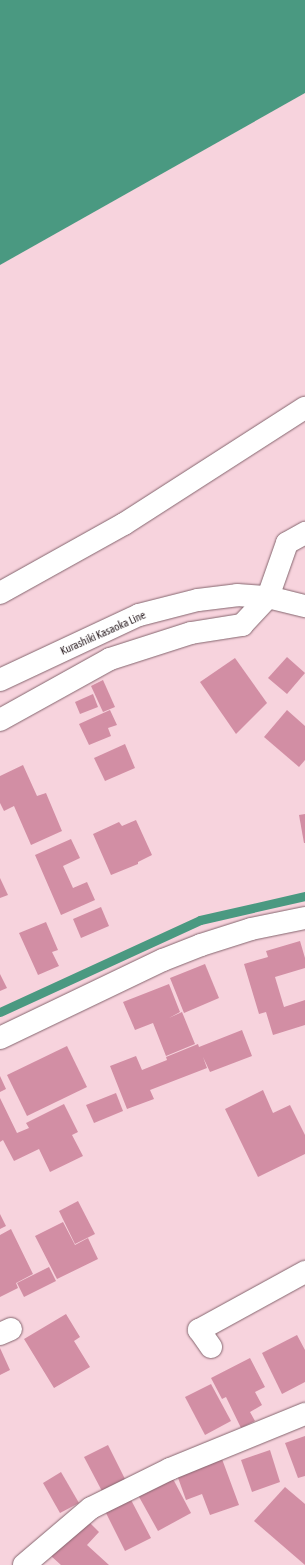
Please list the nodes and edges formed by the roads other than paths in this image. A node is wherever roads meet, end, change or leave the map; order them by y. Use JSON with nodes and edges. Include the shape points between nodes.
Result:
{"nodes":[{"id":1,"x":305,"y":408,"type":"edge"},
{"id":2,"x":305,"y":533,"type":"edge"},
{"id":3,"x":0,"y":593,"type":"edge"},
{"id":4,"x":268,"y":597,"type":"junction"},
{"id":5,"x":305,"y":606,"type":"edge"},
{"id":6,"x":0,"y":680,"type":"edge"},
{"id":7,"x":0,"y":720,"type":"edge"},
{"id":8,"x":305,"y":918,"type":"edge"},
{"id":9,"x":0,"y":1038,"type":"edge"},
{"id":10,"x":305,"y":1272,"type":"edge"},
{"id":11,"x":211,"y":1347,"type":"dead end"},
{"id":12,"x":305,"y":1414,"type":"edge"},
{"id":13,"x":24,"y":1565,"type":"edge"}],
"edges":[{"from":1,"to":3,"type":"street","via":[[124,524]]},
{"from":2,"to":4,"type":"street","via":[[286,543]]},
{"from":4,"to":5,"type":"street","name":"Kurashiki Kasaoka Line"},
{"from":4,"to":6,"type":"street","name":"Kurashiki Kasaoka Line","via":[[237,595],[198,600],[139,615]]},
{"from":4,"to":7,"type":"street","via":[[242,625],[191,633],[110,659]]},
{"from":8,"to":9,"type":"street","via":[[251,929],[201,945],[163,960]]},
{"from":10,"to":11,"type":"street","via":[[199,1330]]},
{"from":12,"to":13,"type":"street","via":[[170,1469],[91,1508]]}]}
